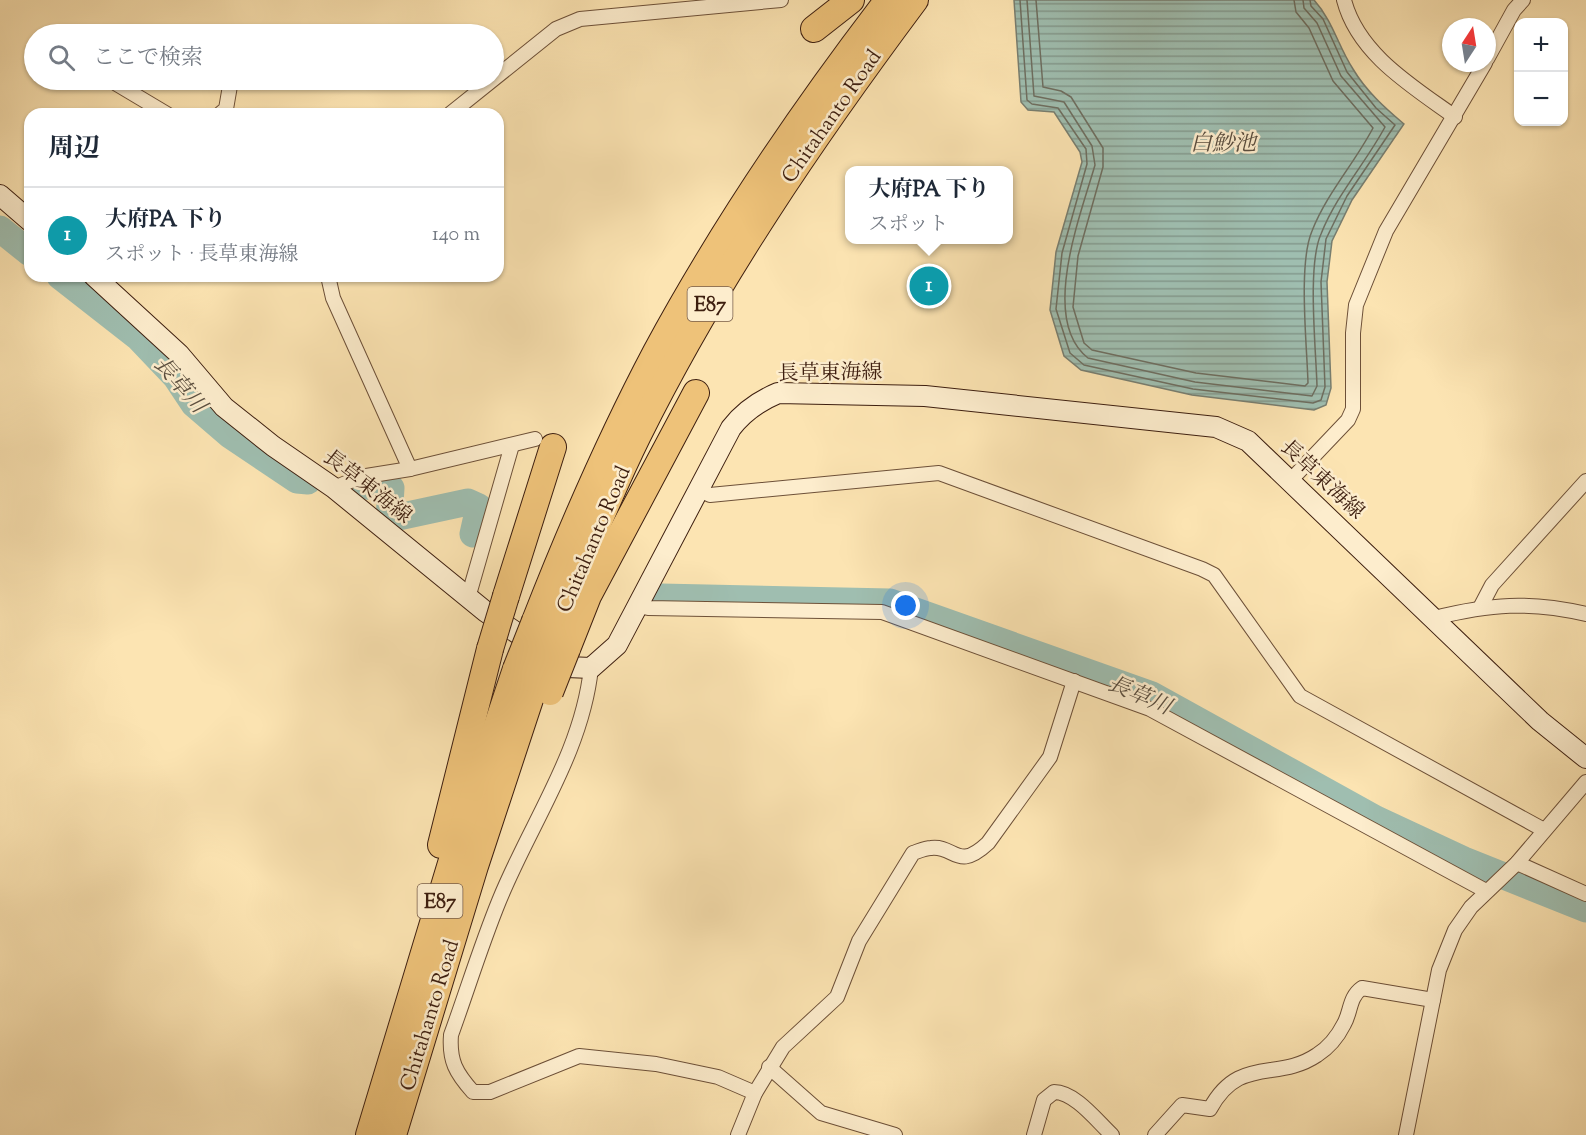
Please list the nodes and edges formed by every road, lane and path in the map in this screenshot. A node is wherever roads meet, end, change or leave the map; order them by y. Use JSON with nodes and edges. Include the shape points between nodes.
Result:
{"nodes":[{"id":1,"x":851,"y":0,"type":"edge"},
{"id":2,"x":888,"y":0,"type":"edge"},
{"id":3,"x":915,"y":0,"type":"edge"},
{"id":4,"x":1344,"y":0,"type":"edge"},
{"id":5,"x":1523,"y":0,"type":"edge"},
{"id":6,"x":776,"y":1,"type":"edge"},
{"id":7,"x":814,"y":29,"type":"dead end"},
{"id":8,"x":1496,"y":43,"type":"edge"},
{"id":9,"x":504,"y":71,"type":"edge"},
{"id":10,"x":1480,"y":72,"type":"edge"},
{"id":11,"x":127,"y":90,"type":"edge"},
{"id":12,"x":229,"y":90,"type":"edge"},
{"id":13,"x":480,"y":90,"type":"edge"},
{"id":14,"x":157,"y":108,"type":"edge"},
{"id":15,"x":226,"y":108,"type":"edge"},
{"id":16,"x":457,"y":108,"type":"edge"},
{"id":17,"x":1455,"y":117,"type":"junction"},
{"id":18,"x":0,"y":195,"type":"edge"},
{"id":19,"x":24,"y":216,"type":"edge"},
{"id":20,"x":101,"y":282,"type":"edge"},
{"id":21,"x":329,"y":282,"type":"edge"},
{"id":22,"x":696,"y":393,"type":"dead end"},
{"id":23,"x":544,"y":443,"type":"joint"},
{"id":24,"x":512,"y":445,"type":"junction"},
{"id":25,"x":410,"y":469,"type":"junction"},
{"id":26,"x":1586,"y":481,"type":"edge"},
{"id":27,"x":1289,"y":482,"type":"junction"},
{"id":28,"x":334,"y":488,"type":"junction"},
{"id":29,"x":699,"y":490,"type":"junction"},
{"id":30,"x":468,"y":598,"type":"junction"},
{"id":31,"x":638,"y":606,"type":"junction"},
{"id":32,"x":1481,"y":606,"type":"junction"},
{"id":33,"x":1586,"y":614,"type":"edge"},
{"id":34,"x":1434,"y":618,"type":"junction"},
{"id":35,"x":551,"y":635,"type":"junction"},
{"id":36,"x":591,"y":668,"type":"junction"},
{"id":37,"x":534,"y":681,"type":"junction"},
{"id":38,"x":1074,"y":681,"type":"junction"},
{"id":39,"x":1586,"y":758,"type":"edge"},
{"id":40,"x":1586,"y":782,"type":"edge"},
{"id":41,"x":1544,"y":830,"type":"junction"},
{"id":42,"x":1517,"y":863,"type":"junction"},
{"id":43,"x":1486,"y":891,"type":"junction"},
{"id":44,"x":1586,"y":894,"type":"edge"},
{"id":45,"x":416,"y":981,"type":"junction"},
{"id":46,"x":1433,"y":1000,"type":"junction"},
{"id":47,"x":769,"y":1067,"type":"junction"},
{"id":48,"x":755,"y":1093,"type":"junction"},
{"id":49,"x":369,"y":1135,"type":"edge"},
{"id":50,"x":393,"y":1135,"type":"edge"},
{"id":51,"x":738,"y":1135,"type":"edge"},
{"id":52,"x":895,"y":1135,"type":"edge"},
{"id":53,"x":1034,"y":1135,"type":"edge"},
{"id":54,"x":1112,"y":1135,"type":"edge"},
{"id":55,"x":1155,"y":1135,"type":"edge"},
{"id":56,"x":1406,"y":1135,"type":"edge"}],
"edges":[{"from":1,"to":7,"type":"highway"},
{"from":2,"to":35,"type":"highway","name":"Chitahanto Road","number":"E87","via":[[794,127],[696,281],[618,428]]},
{"from":3,"to":35,"type":"highway","name":"Chitahanto Road","number":"E87","via":[[813,139],[711,301],[638,435]]},
{"from":4,"to":17,"type":"street","via":[[1358,35],[1401,78]]},
{"from":5,"to":8,"type":"street"},
{"from":6,"to":9,"type":"street","via":[[580,19],[556,29]]},
{"from":10,"to":17,"type":"street"},
{"from":11,"to":14,"type":"street"},
{"from":12,"to":15,"type":"street"},
{"from":13,"to":16,"type":"street"},
{"from":17,"to":27,"type":"street","via":[[1386,231],[1356,305],[1353,409],[1345,426]]},
{"from":18,"to":19,"type":"main road"},
{"from":20,"to":28,"type":"main road","name":"長草東海線","via":[[179,354],[224,407]]},
{"from":21,"to":25,"type":"street"},
{"from":22,"to":35,"type":"highway","via":[[588,596]]},
{"from":23,"to":24,"type":"street"},
{"from":23,"to":45,"type":"highway","bridge":true,"via":[[424,913]]},
{"from":24,"to":25,"type":"street"},
{"from":24,"to":30,"type":"street"},
{"from":25,"to":28,"type":"street","via":[[360,477]]},
{"from":26,"to":32,"type":"street","via":[[1492,585]]},
{"from":27,"to":29,"type":"main road","name":"長草東海線","via":[[1248,441],[1216,427],[925,396],[778,393],[740,416]]},
{"from":27,"to":34,"type":"main road","name":"長草東海線"},
{"from":28,"to":30,"type":"main road","name":"長草東海線"},
{"from":29,"to":31,"type":"main road","name":"長草東海線"},
{"from":29,"to":41,"type":"street","via":[[710,495],[939,473],[1202,568],[1214,575],[1300,696]]},
{"from":30,"to":36,"type":"main road","name":"長草東海線","via":[[567,668]]},
{"from":31,"to":36,"type":"main road","name":"長草東海線","via":[[617,645]]},
{"from":31,"to":38,"type":"street","via":[[882,612]]},
{"from":32,"to":33,"type":"street","via":[[1521,604]]},
{"from":32,"to":34,"type":"street"},
{"from":34,"to":39,"type":"main road","name":"長草東海線","via":[[1540,721]]},
{"from":35,"to":37,"type":"highway","name":"Chitahanto Road","number":"E87","bridge":true},
{"from":35,"to":37,"type":"highway","bridge":true},
{"from":36,"to":48,"type":"street","via":[[588,698],[575,740],[499,901],[451,1035],[450,1055],[461,1079],[473,1092],[490,1092],[579,1056],[666,1066],[718,1077]]},
{"from":37,"to":45,"type":"highway","name":"Chitahanto Road","number":"E87","via":[[452,860]]},
{"from":37,"to":50,"type":"highway","name":"Chitahanto Road"},
{"from":38,"to":43,"type":"street","via":[[1150,710]]},
{"from":38,"to":47,"type":"street","via":[[1050,757],[988,843],[978,852],[960,857],[933,847],[913,853],[859,941],[837,997],[783,1047]]},
{"from":40,"to":41,"type":"street"},
{"from":41,"to":42,"type":"street"},
{"from":42,"to":43,"type":"street"},
{"from":42,"to":44,"type":"street"},
{"from":43,"to":46,"type":"street","via":[[1445,949]]},
{"from":45,"to":49,"type":"highway","name":"Chitahanto Road","number":"E87"},
{"from":46,"to":55,"type":"street","via":[[1362,988],[1356,992],[1345,1024],[1315,1057],[1296,1066],[1245,1074],[1210,1109],[1182,1105]]},
{"from":46,"to":56,"type":"street"},
{"from":47,"to":48,"type":"street"},
{"from":47,"to":52,"type":"street","via":[[821,1113]]},
{"from":48,"to":51,"type":"street"},
{"from":53,"to":54,"type":"street","via":[[1044,1100],[1054,1092],[1062,1092],[1080,1105]]}]}
